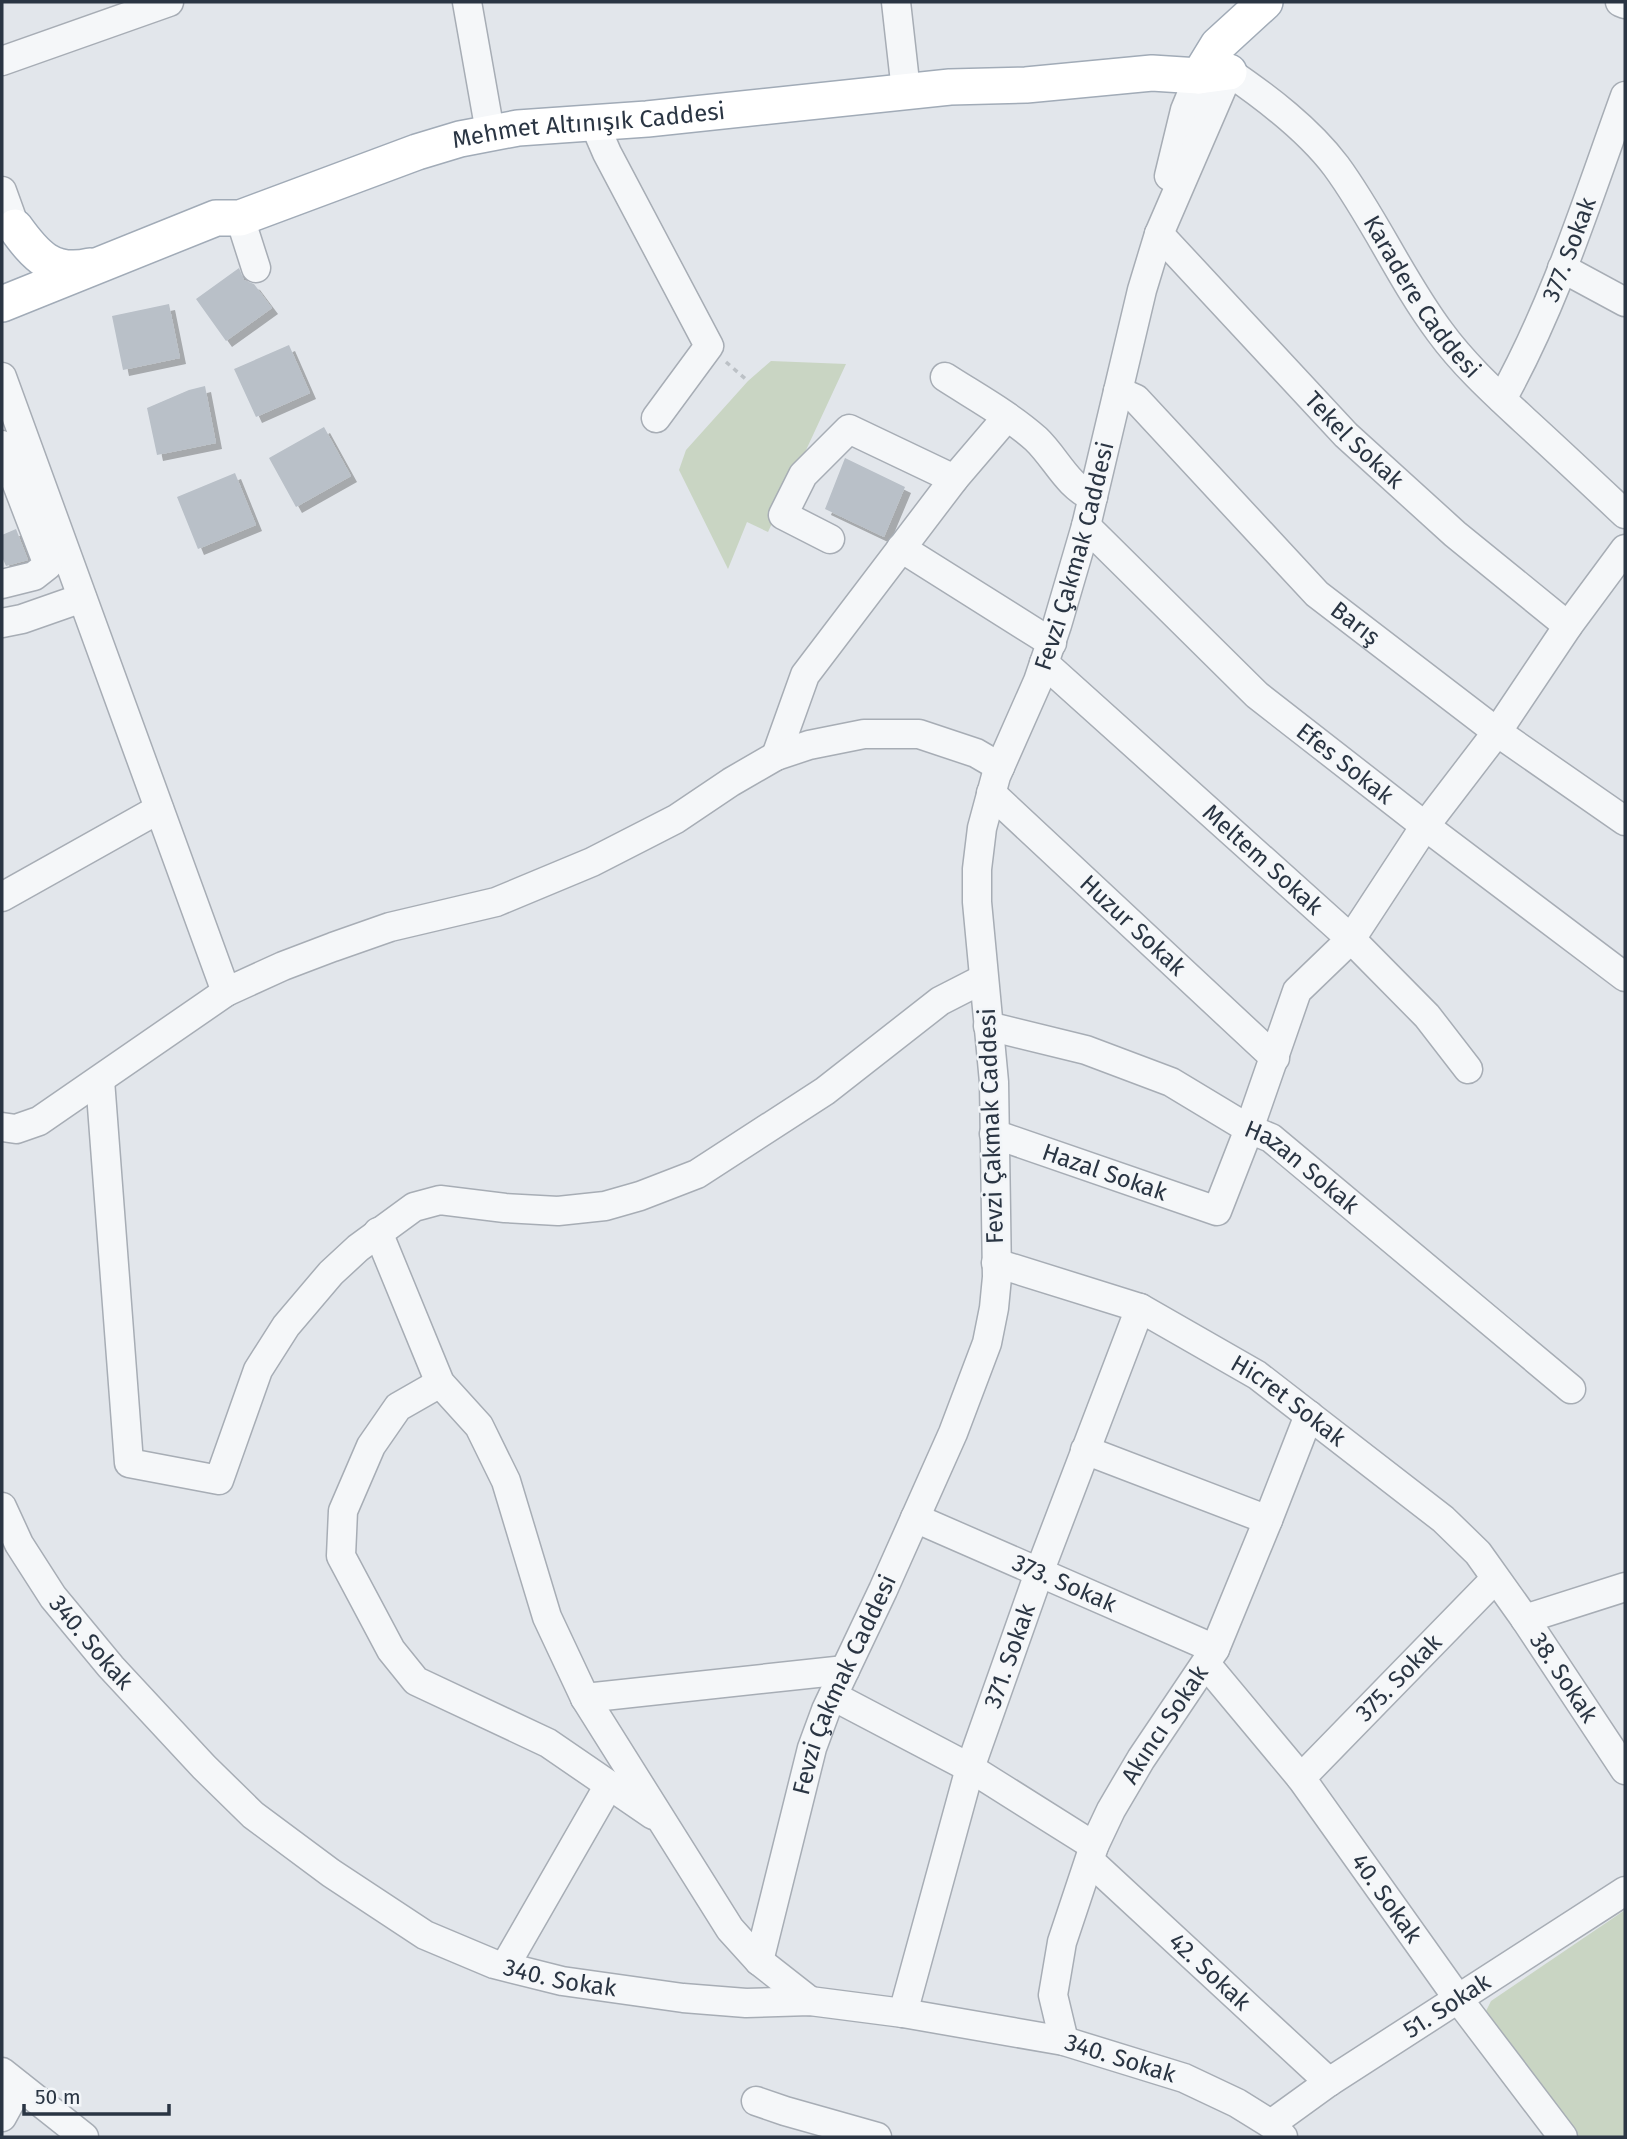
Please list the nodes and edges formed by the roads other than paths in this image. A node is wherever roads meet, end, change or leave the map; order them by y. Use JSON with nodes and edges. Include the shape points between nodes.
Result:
{"nodes":[{"id":1,"x":169,"y":2,"type":"edge"},
{"id":2,"x":467,"y":2,"type":"edge"},
{"id":3,"x":896,"y":2,"type":"edge"},
{"id":4,"x":1265,"y":2,"type":"edge"},
{"id":5,"x":1289,"y":2,"type":"edge"},
{"id":6,"x":1620,"y":2,"type":"edge"},
{"id":7,"x":1625,"y":4,"type":"edge"},
{"id":8,"x":2,"y":61,"type":"edge"},
{"id":9,"x":1214,"y":66,"type":"junction"},
{"id":10,"x":906,"y":91,"type":"junction"},
{"id":11,"x":1625,"y":96,"type":"edge"},
{"id":12,"x":594,"y":123,"type":"junction"},
{"id":13,"x":490,"y":132,"type":"junction"},
{"id":14,"x":2,"y":191,"type":"edge"},
{"id":15,"x":240,"y":218,"type":"junction"},
{"id":16,"x":15,"y":227,"type":"junction"},
{"id":17,"x":1159,"y":234,"type":"junction"},
{"id":18,"x":133,"y":250,"type":"junction"},
{"id":19,"x":256,"y":268,"type":"dead end"},
{"id":20,"x":1562,"y":268,"type":"junction"},
{"id":21,"x":41,"y":298,"type":"junction"},
{"id":22,"x":1625,"y":302,"type":"edge"},
{"id":23,"x":2,"y":304,"type":"edge"},
{"id":24,"x":2,"y":321,"type":"edge"},
{"id":25,"x":945,"y":377,"type":"dead end"},
{"id":26,"x":1118,"y":391,"type":"junction"},
{"id":27,"x":5,"y":395,"type":"edge"},
{"id":28,"x":1502,"y":399,"type":"junction"},
{"id":29,"x":1007,"y":417,"type":"junction"},
{"id":30,"x":656,"y":418,"type":"dead end"},
{"id":31,"x":2,"y":445,"type":"edge"},
{"id":32,"x":954,"y":479,"type":"junction"},
{"id":33,"x":1093,"y":497,"type":"junction"},
{"id":34,"x":1625,"y":514,"type":"edge"},
{"id":35,"x":1086,"y":526,"type":"junction"},
{"id":36,"x":830,"y":539,"type":"dead end"},
{"id":37,"x":901,"y":548,"type":"junction"},
{"id":38,"x":1625,"y":549,"type":"edge"},
{"id":39,"x":2,"y":584,"type":"edge"},
{"id":40,"x":82,"y":598,"type":"junction"},
{"id":41,"x":2,"y":623,"type":"edge"},
{"id":42,"x":1568,"y":626,"type":"junction"},
{"id":43,"x":1048,"y":653,"type":"junction"},
{"id":44,"x":1497,"y":732,"type":"junction"},
{"id":45,"x":776,"y":756,"type":"junction"},
{"id":46,"x":996,"y":780,"type":"junction"},
{"id":47,"x":159,"y":809,"type":"junction"},
{"id":48,"x":1625,"y":821,"type":"edge"},
{"id":49,"x":1425,"y":826,"type":"junction"},
{"id":50,"x":2,"y":897,"type":"edge"},
{"id":51,"x":1351,"y":939,"type":"junction"},
{"id":52,"x":1625,"y":977,"type":"edge"},
{"id":53,"x":983,"y":979,"type":"junction"},
{"id":54,"x":226,"y":992,"type":"junction"},
{"id":55,"x":988,"y":1026,"type":"junction"},
{"id":56,"x":1275,"y":1058,"type":"junction"},
{"id":57,"x":1468,"y":1069,"type":"dead end"},
{"id":58,"x":100,"y":1080,"type":"junction"},
{"id":59,"x":2,"y":1127,"type":"edge"},
{"id":60,"x":1249,"y":1129,"type":"junction"},
{"id":61,"x":994,"y":1134,"type":"junction"},
{"id":62,"x":378,"y":1232,"type":"junction"},
{"id":63,"x":996,"y":1263,"type":"junction"},
{"id":64,"x":1140,"y":1308,"type":"junction"},
{"id":65,"x":440,"y":1383,"type":"junction"},
{"id":66,"x":1571,"y":1389,"type":"dead end"},
{"id":67,"x":1309,"y":1415,"type":"junction"},
{"id":68,"x":1084,"y":1450,"type":"junction"},
{"id":69,"x":2,"y":1507,"type":"edge"},
{"id":70,"x":915,"y":1518,"type":"junction"},
{"id":71,"x":1269,"y":1520,"type":"junction"},
{"id":72,"x":1040,"y":1570,"type":"junction"},
{"id":73,"x":1496,"y":1579,"type":"junction"},
{"id":74,"x":1625,"y":1587,"type":"edge"},
{"id":75,"x":1525,"y":1619,"type":"junction"},
{"id":76,"x":1210,"y":1656,"type":"junction"},
{"id":77,"x":845,"y":1670,"type":"junction"},
{"id":78,"x":833,"y":1696,"type":"junction"},
{"id":79,"x":585,"y":1698,"type":"junction"},
{"id":80,"x":970,"y":1769,"type":"junction"},
{"id":81,"x":1625,"y":1770,"type":"edge"},
{"id":82,"x":1301,"y":1778,"type":"junction"},
{"id":83,"x":609,"y":1785,"type":"junction"},
{"id":84,"x":663,"y":1822,"type":"junction"},
{"id":85,"x":1092,"y":1854,"type":"junction"},
{"id":86,"x":1625,"y":1891,"type":"edge"},
{"id":87,"x":759,"y":1961,"type":"junction"},
{"id":88,"x":505,"y":1966,"type":"junction"},
{"id":89,"x":1459,"y":2000,"type":"junction"},
{"id":90,"x":810,"y":2001,"type":"junction"},
{"id":91,"x":903,"y":2013,"type":"junction"},
{"id":92,"x":1064,"y":2041,"type":"junction"},
{"id":93,"x":10,"y":2079,"type":"edge"},
{"id":94,"x":1329,"y":2082,"type":"junction"},
{"id":95,"x":756,"y":2101,"type":"dead end"},
{"id":96,"x":2,"y":2117,"type":"edge"},
{"id":97,"x":1277,"y":2131,"type":"edge"},
{"id":98,"x":84,"y":2137,"type":"edge"},
{"id":99,"x":877,"y":2137,"type":"edge"},
{"id":100,"x":1563,"y":2137,"type":"edge"}],
"edges":[{"from":1,"to":8,"type":"street"},
{"from":2,"to":13,"type":"street"},
{"from":3,"to":10,"type":"street"},
{"from":4,"to":9,"type":"main road","name":"Fevzi Çakmak Caddesi"},
{"from":5,"to":9,"type":"main road","name":"Fevzi Çakmak Caddesi","via":[[1235,60]]},
{"from":6,"to":7,"type":"street"},
{"from":9,"to":10,"type":"main road","name":"Mehmet Altınışık Caddesi","via":[[1187,51]]},
{"from":9,"to":17,"type":"street","name":"Fevzi Çakmak Caddesi"},
{"from":9,"to":28,"type":"street","name":"Karadere Caddesi","via":[[1287,117],[1335,165],[1440,333]]},
{"from":10,"to":12,"type":"main road","name":"Mehmet Altınışık Caddesi"},
{"from":11,"to":20,"type":"street","name":"377. Sokak"},
{"from":12,"to":13,"type":"main road","name":"Mehmet Altınışık Caddesi"},
{"from":12,"to":30,"type":"street","via":[[709,346]]},
{"from":13,"to":15,"type":"main road","name":"Mehmet Altınışık Caddesi","via":[[417,152]]},
{"from":14,"to":16,"type":"street"},
{"from":15,"to":18,"type":"main road","name":"Mehmet Altınışık Caddesi","via":[[216,218]]},
{"from":15,"to":19,"type":"street"},
{"from":15,"to":21,"type":"main road","name":"Mehmet Altınışık Caddesi","via":[[220,236],[111,281]]},
{"from":16,"to":18,"type":"main road","via":[[43,260],[56,266],[85,267]]},
{"from":16,"to":21,"type":"main road"},
{"from":17,"to":26,"type":"street","name":"Fevzi Çakmak Caddesi"},
{"from":17,"to":42,"type":"street","name":"Tekel Sokak","via":[[1346,435],[1455,534]]},
{"from":18,"to":21,"type":"main road","name":"Mehmet Altınışık Caddesi"},
{"from":20,"to":22,"type":"street"},
{"from":20,"to":28,"type":"street","name":"377. Sokak"},
{"from":21,"to":23,"type":"main road","name":"Mehmet Altınışık Caddesi"},
{"from":21,"to":24,"type":"main road","name":"Mehmet Altınışık Caddesi"},
{"from":25,"to":29,"type":"street"},
{"from":26,"to":33,"type":"street","name":"Fevzi Çakmak Caddesi"},
{"from":26,"to":44,"type":"street","name":"Barış","via":[[1136,399],[1317,594]]},
{"from":27,"to":40,"type":"street"},
{"from":28,"to":34,"type":"street","name":"Karadere Caddesi"},
{"from":29,"to":32,"type":"street"},
{"from":29,"to":33,"type":"street","via":[[1037,440],[1079,491]]},
{"from":31,"to":39,"type":"street","via":[[48,565],[34,576]]},
{"from":32,"to":36,"type":"street","via":[[849,429],[803,475],[783,515]]},
{"from":32,"to":37,"type":"street"},
{"from":33,"to":35,"type":"street","name":"Fevzi Çakmak Caddesi"},
{"from":35,"to":43,"type":"street","name":"Fevzi Çakmak Caddesi"},
{"from":35,"to":49,"type":"street","name":"Efes Sokak","via":[[1256,695]]},
{"from":37,"to":43,"type":"street","name":"Meltem Sokak"},
{"from":37,"to":45,"type":"street","via":[[805,675]]},
{"from":38,"to":42,"type":"street"},
{"from":40,"to":41,"type":"street"},
{"from":40,"to":47,"type":"street"},
{"from":42,"to":44,"type":"street"},
{"from":43,"to":46,"type":"street","name":"Fevzi Çakmak Caddesi"},
{"from":43,"to":51,"type":"street","name":"Meltem Sokak"},
{"from":44,"to":48,"type":"street","name":"Barış"},
{"from":44,"to":49,"type":"street"},
{"from":45,"to":46,"type":"street","name":"Huzur Sokak","via":[[864,734],[919,734],[976,753]]},
{"from":45,"to":54,"type":"street","name":"Huzur Sokak","via":[[676,819],[592,862],[496,902],[390,927],[332,947]]},
{"from":46,"to":53,"type":"street","name":"Fevzi Çakmak Caddesi","via":[[982,828],[977,869]]},
{"from":46,"to":56,"type":"street","name":"Huzur Sokak"},
{"from":47,"to":50,"type":"street"},
{"from":47,"to":54,"type":"street"},
{"from":49,"to":51,"type":"street"},
{"from":49,"to":52,"type":"street","name":"Efes Sokak"},
{"from":51,"to":56,"type":"street","via":[[1297,991]]},
{"from":51,"to":57,"type":"street","name":"Meltem Sokak","via":[[1427,1016]]},
{"from":53,"to":55,"type":"street","name":"Fevzi Çakmak Caddesi"},
{"from":53,"to":62,"type":"street","via":[[940,1001],[825,1091],[697,1174],[605,1206],[558,1211],[440,1200],[414,1207]]},
{"from":54,"to":58,"type":"street","name":"Huzur Sokak"},
{"from":55,"to":60,"type":"street","name":"Hazan Sokak","via":[[1086,1050],[1171,1082]]},
{"from":55,"to":61,"type":"street","name":"Fevzi Çakmak Caddesi"},
{"from":56,"to":60,"type":"street"},
{"from":58,"to":59,"type":"street","name":"Huzur Sokak","via":[[39,1121],[16,1129]]},
{"from":58,"to":62,"type":"street","via":[[129,1463],[219,1480],[258,1370],[286,1326],[331,1273]]},
{"from":60,"to":61,"type":"street","name":"Hazal Sokak","via":[[1217,1211]]},
{"from":60,"to":66,"type":"street","name":"Hazan Sokak","via":[[1270,1138]]},
{"from":61,"to":63,"type":"street","name":"Fevzi Çakmak Caddesi"},
{"from":62,"to":65,"type":"street"},
{"from":63,"to":64,"type":"street","name":"Hicret Sokak"},
{"from":63,"to":70,"type":"street","name":"Fevzi Çakmak Caddesi","via":[[987,1343]]},
{"from":64,"to":67,"type":"street","name":"Hicret Sokak","via":[[1257,1374]]},
{"from":64,"to":68,"type":"street","name":"371. Sokak"},
{"from":65,"to":79,"type":"street","via":[[479,1426],[506,1481],[547,1617]]},
{"from":65,"to":83,"type":"street","via":[[398,1407],[370,1446],[343,1511],[341,1556],[391,1650],[416,1681],[548,1744]]},
{"from":67,"to":71,"type":"street","name":"Akıncı Sokak"},
{"from":67,"to":73,"type":"street","name":"Hicret Sokak","via":[[1443,1519],[1478,1553]]},
{"from":68,"to":71,"type":"street"},
{"from":68,"to":72,"type":"street","name":"371. Sokak"},
{"from":69,"to":88,"type":"street","name":"340. Sokak","via":[[53,1597],[121,1677],[253,1815],[425,1935]]},
{"from":70,"to":72,"type":"street","name":"373. Sokak"},
{"from":70,"to":77,"type":"street","name":"Fevzi Çakmak Caddesi"},
{"from":71,"to":76,"type":"street","name":"Akıncı Sokak"},
{"from":72,"to":76,"type":"street","name":"373. Sokak"},
{"from":72,"to":80,"type":"street","name":"371. Sokak"},
{"from":73,"to":75,"type":"street","name":"Hicret Sokak"},
{"from":73,"to":82,"type":"street","name":"375. Sokak"},
{"from":74,"to":75,"type":"street"},
{"from":75,"to":81,"type":"street","name":"38. Sokak"},
{"from":76,"to":82,"type":"street","name":"40. Sokak"},
{"from":76,"to":85,"type":"street","name":"Akıncı Sokak","via":[[1141,1759]]},
{"from":77,"to":78,"type":"street","name":"Fevzi Çakmak Caddesi"},
{"from":77,"to":79,"type":"street"},
{"from":78,"to":80,"type":"street","name":"42. Sokak"},
{"from":78,"to":87,"type":"street","name":"Fevzi Çakmak Caddesi","via":[[811,1748]]},
{"from":79,"to":84,"type":"street"},
{"from":80,"to":85,"type":"street","name":"42. Sokak"},
{"from":80,"to":91,"type":"street","name":"371. Sokak"},
{"from":82,"to":89,"type":"street","name":"40. Sokak"},
{"from":83,"to":84,"type":"street"},
{"from":83,"to":88,"type":"street"},
{"from":84,"to":87,"type":"street","via":[[730,1929]]},
{"from":85,"to":92,"type":"street","name":"Akıncı Sokak","via":[[1062,1941],[1053,1995]]},
{"from":85,"to":94,"type":"street","name":"42. Sokak"},
{"from":86,"to":89,"type":"street","name":"51. Sokak"},
{"from":87,"to":90,"type":"street"},
{"from":88,"to":90,"type":"street","name":"340. Sokak","via":[[562,1980],[683,1998],[746,2003]]},
{"from":89,"to":94,"type":"street","name":"51. Sokak"},
{"from":89,"to":100,"type":"street","name":"40. Sokak"},
{"from":90,"to":91,"type":"street","name":"340. Sokak"},
{"from":91,"to":92,"type":"street","name":"340. Sokak"},
{"from":92,"to":97,"type":"street","name":"340. Sokak","via":[[1184,2078],[1237,2103]]},
{"from":93,"to":96,"type":"street"},
{"from":93,"to":98,"type":"street"},
{"from":94,"to":97,"type":"street","name":"51. Sokak"},
{"from":95,"to":99,"type":"street"}]}
